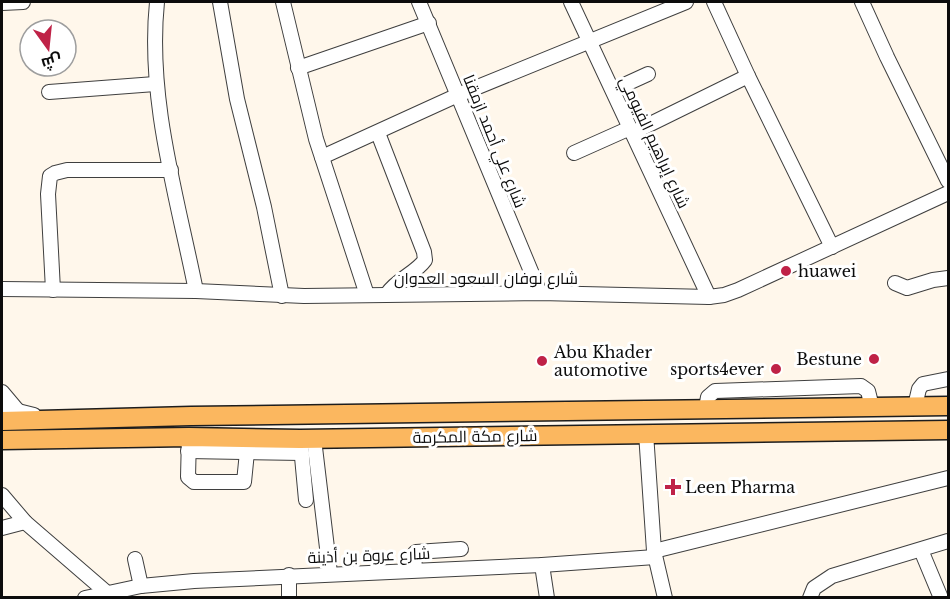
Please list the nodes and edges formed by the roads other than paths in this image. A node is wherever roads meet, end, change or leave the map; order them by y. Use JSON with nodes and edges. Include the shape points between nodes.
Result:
{"nodes":[{"id":1,"x":23,"y":2,"type":"edge"},
{"id":2,"x":157,"y":2,"type":"edge"},
{"id":3,"x":220,"y":2,"type":"edge"},
{"id":4,"x":283,"y":2,"type":"edge"},
{"id":5,"x":419,"y":2,"type":"edge"},
{"id":6,"x":571,"y":2,"type":"edge"},
{"id":7,"x":686,"y":2,"type":"edge"},
{"id":8,"x":714,"y":2,"type":"edge"},
{"id":9,"x":862,"y":2,"type":"edge"},
{"id":10,"x":2,"y":3,"type":"edge"},
{"id":11,"x":429,"y":23,"type":"junction"},
{"id":12,"x":591,"y":42,"type":"junction"},
{"id":13,"x":298,"y":68,"type":"junction"},
{"id":14,"x":648,"y":74,"type":"dead end"},
{"id":15,"x":748,"y":75,"type":"junction"},
{"id":16,"x":155,"y":84,"type":"junction"},
{"id":17,"x":613,"y":90,"type":"junction"},
{"id":18,"x":49,"y":92,"type":"dead end"},
{"id":19,"x":458,"y":95,"type":"junction"},
{"id":20,"x":631,"y":131,"type":"junction"},
{"id":21,"x":378,"y":133,"type":"junction"},
{"id":22,"x":574,"y":153,"type":"dead end"},
{"id":23,"x":322,"y":157,"type":"junction"},
{"id":24,"x":171,"y":170,"type":"junction"},
{"id":25,"x":948,"y":181,"type":"edge"},
{"id":26,"x":948,"y":193,"type":"edge"},
{"id":27,"x":832,"y":247,"type":"junction"},
{"id":28,"x":948,"y":278,"type":"edge"},
{"id":29,"x":895,"y":283,"type":"dead end"},
{"id":30,"x":2,"y":289,"type":"edge"},
{"id":31,"x":53,"y":290,"type":"junction"},
{"id":32,"x":196,"y":291,"type":"junction"},
{"id":33,"x":540,"y":293,"type":"junction"},
{"id":34,"x":387,"y":294,"type":"junction"},
{"id":35,"x":367,"y":295,"type":"junction"},
{"id":36,"x":282,"y":296,"type":"junction"},
{"id":37,"x":709,"y":297,"type":"junction"},
{"id":38,"x":948,"y":379,"type":"edge"},
{"id":39,"x":2,"y":393,"type":"edge"},
{"id":40,"x":915,"y":406,"type":"junction"},
{"id":41,"x":948,"y":406,"type":"edge"},
{"id":42,"x":2,"y":411,"type":"edge"},
{"id":43,"x":18,"y":411,"type":"junction"},
{"id":44,"x":44,"y":419,"type":"junction"},
{"id":45,"x":2,"y":421,"type":"edge"},
{"id":46,"x":948,"y":430,"type":"edge"},
{"id":47,"x":646,"y":433,"type":"junction"},
{"id":48,"x":2,"y":440,"type":"edge"},
{"id":49,"x":189,"y":444,"type":"junction"},
{"id":50,"x":305,"y":444,"type":"junction"},
{"id":51,"x":247,"y":452,"type":"junction"},
{"id":52,"x":948,"y":478,"type":"edge"},
{"id":53,"x":2,"y":495,"type":"edge"},
{"id":54,"x":306,"y":500,"type":"dead end"},
{"id":55,"x":25,"y":522,"type":"junction"},
{"id":56,"x":2,"y":528,"type":"edge"},
{"id":57,"x":948,"y":541,"type":"edge"},
{"id":58,"x":461,"y":549,"type":"dead end"},
{"id":59,"x":921,"y":550,"type":"junction"},
{"id":60,"x":654,"y":554,"type":"junction"},
{"id":61,"x":135,"y":559,"type":"dead end"},
{"id":62,"x":542,"y":565,"type":"junction"},
{"id":63,"x":415,"y":570,"type":"junction"},
{"id":64,"x":330,"y":573,"type":"junction"},
{"id":65,"x":289,"y":575,"type":"junction"},
{"id":66,"x":133,"y":591,"type":"edge"},
{"id":67,"x":106,"y":592,"type":"junction"},
{"id":68,"x":86,"y":597,"type":"edge"},
{"id":69,"x":289,"y":597,"type":"edge"},
{"id":70,"x":547,"y":597,"type":"edge"},
{"id":71,"x":665,"y":597,"type":"edge"},
{"id":72,"x":810,"y":597,"type":"edge"},
{"id":73,"x":941,"y":597,"type":"edge"}],
"edges":[{"from":1,"to":10,"type":"street"},
{"from":2,"to":16,"type":"street","via":[[153,36]]},
{"from":3,"to":36,"type":"street","via":[[237,99]]},
{"from":4,"to":13,"type":"street"},
{"from":5,"to":11,"type":"street","name":"شارع علي أحمد ازمقنا"},
{"from":6,"to":12,"type":"street","name":"شارع إبراهيم الفيومي"},
{"from":7,"to":12,"type":"street"},
{"from":8,"to":15,"type":"street"},
{"from":9,"to":25,"type":"street"},
{"from":11,"to":13,"type":"street"},
{"from":11,"to":19,"type":"street","name":"شارع علي أحمد ازمقنا"},
{"from":12,"to":17,"type":"street","name":"شارع إبراهيم الفيومي"},
{"from":12,"to":19,"type":"street"},
{"from":13,"to":23,"type":"street"},
{"from":14,"to":17,"type":"street"},
{"from":15,"to":20,"type":"street"},
{"from":15,"to":27,"type":"street"},
{"from":16,"to":18,"type":"street"},
{"from":16,"to":24,"type":"street"},
{"from":17,"to":20,"type":"street","name":"شارع إبراهيم الفيومي"},
{"from":19,"to":21,"type":"street"},
{"from":19,"to":33,"type":"street","name":"شارع علي أحمد ازمقنا"},
{"from":20,"to":22,"type":"street"},
{"from":20,"to":37,"type":"street","name":"شارع إبراهيم الفيومي"},
{"from":21,"to":23,"type":"street"},
{"from":21,"to":34,"type":"street","via":[[425,260]]},
{"from":23,"to":35,"type":"street"},
{"from":24,"to":31,"type":"street","via":[[67,170],[50,176]]},
{"from":24,"to":32,"type":"street"},
{"from":26,"to":27,"type":"street","name":"شارع نوفان السعود العدوان"},
{"from":27,"to":37,"type":"street","name":"شارع نوفان السعود العدوان","via":[[738,290]]},
{"from":28,"to":29,"type":"street","via":[[907,288]]},
{"from":30,"to":31,"type":"street","name":"شارع نوفان السعود العدوان"},
{"from":31,"to":32,"type":"street","name":"شارع نوفان السعود العدوان"},
{"from":32,"to":36,"type":"street","name":"شارع نوفان السعود العدوان"},
{"from":33,"to":34,"type":"street","name":"شارع نوفان السعود العدوان"},
{"from":33,"to":37,"type":"street","name":"شارع نوفان السعود العدوان"},
{"from":34,"to":35,"type":"street","name":"شارع نوفان السعود العدوان"},
{"from":35,"to":36,"type":"street","name":"شارع نوفان السعود العدوان"},
{"from":38,"to":40,"type":"street","via":[[923,384]]},
{"from":39,"to":43,"type":"street"},
{"from":40,"to":41,"type":"main road","name":"شارع مكة المكرمة"},
{"from":40,"to":44,"type":"main road","name":"شارع مكة المكرمة"},
{"from":42,"to":43,"type":"street","name":"شارع مكة المكرمة"},
{"from":43,"to":44,"type":"street","name":"شارع مكة المكرمة"},
{"from":44,"to":45,"type":"main road","name":"شارع مكة المكرمة"},
{"from":46,"to":47,"type":"main road","name":"شارع مكة المكرمة"},
{"from":47,"to":50,"type":"main road","name":"شارع مكة المكرمة"},
{"from":47,"to":60,"type":"street"},
{"from":48,"to":49,"type":"main road","name":"شارع مكة المكرمة"},
{"from":49,"to":50,"type":"main road","name":"شارع مكة المكرمة"},
{"from":49,"to":51,"type":"street"},
{"from":49,"to":51,"type":"street","via":[[188,477],[198,483],[244,482]]},
{"from":50,"to":51,"type":"street"},
{"from":50,"to":54,"type":"street"},
{"from":50,"to":64,"type":"street"},
{"from":52,"to":60,"type":"street","name":"شارع عروة بن أذينة"},
{"from":53,"to":55,"type":"street"},
{"from":55,"to":56,"type":"street"},
{"from":55,"to":67,"type":"street"},
{"from":57,"to":59,"type":"street"},
{"from":58,"to":63,"type":"street","via":[[416,552]]},
{"from":59,"to":72,"type":"street","via":[[832,576],[814,588]]},
{"from":59,"to":73,"type":"street"},
{"from":60,"to":62,"type":"street","name":"شارع عروة بن أذينة"},
{"from":60,"to":71,"type":"street"},
{"from":61,"to":66,"type":"street"},
{"from":62,"to":63,"type":"street","name":"شارع عروة بن أذينة"},
{"from":62,"to":70,"type":"street"},
{"from":63,"to":64,"type":"street","name":"شارع عروة بن أذينة"},
{"from":64,"to":65,"type":"street","name":"شارع عروة بن أذينة"},
{"from":65,"to":66,"type":"street","name":"شارع عروة بن أذينة","via":[[194,580]]},
{"from":65,"to":69,"type":"street"},
{"from":66,"to":67,"type":"street","name":"شارع عروة بن أذينة"},
{"from":67,"to":68,"type":"street","name":"شارع عروة بن أذينة"}]}
